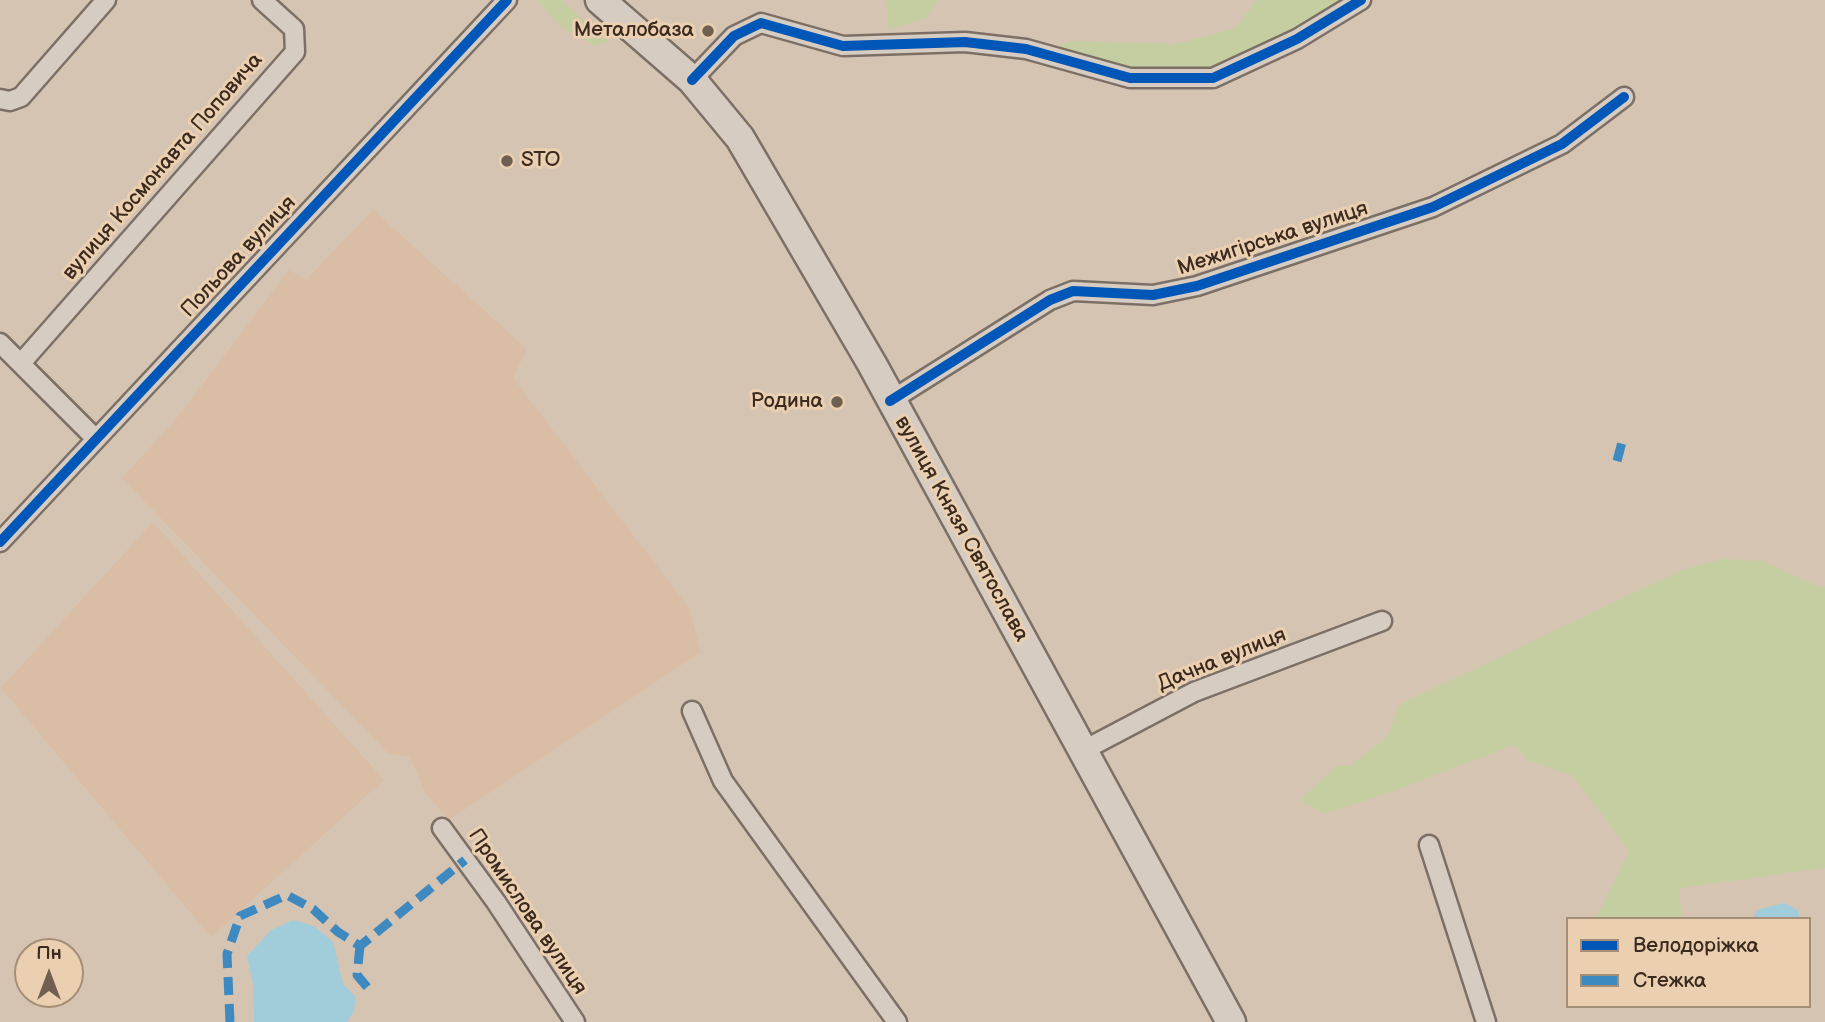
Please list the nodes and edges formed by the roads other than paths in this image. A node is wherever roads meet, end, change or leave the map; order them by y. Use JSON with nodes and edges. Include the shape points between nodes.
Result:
{"nodes":[{"id":1,"x":106,"y":0,"type":"edge"},
{"id":2,"x":262,"y":0,"type":"edge"},
{"id":3,"x":507,"y":0,"type":"edge"},
{"id":4,"x":600,"y":0,"type":"edge"},
{"id":5,"x":1361,"y":0,"type":"edge"},
{"id":6,"x":692,"y":80,"type":"junction"},
{"id":7,"x":1624,"y":97,"type":"dead end"},
{"id":8,"x":0,"y":99,"type":"edge"},
{"id":9,"x":0,"y":343,"type":"edge"},
{"id":10,"x":22,"y":362,"type":"junction"},
{"id":11,"x":890,"y":401,"type":"junction"},
{"id":12,"x":95,"y":438,"type":"junction"},
{"id":13,"x":0,"y":542,"type":"edge"},
{"id":14,"x":1382,"y":621,"type":"dead end"},
{"id":15,"x":692,"y":711,"type":"dead end"},
{"id":16,"x":1084,"y":750,"type":"junction"},
{"id":17,"x":442,"y":828,"type":"dead end"},
{"id":18,"x":1429,"y":845,"type":"dead end"},
{"id":19,"x":575,"y":1022,"type":"edge"},
{"id":20,"x":897,"y":1022,"type":"edge"},
{"id":21,"x":1231,"y":1022,"type":"edge"},
{"id":22,"x":1486,"y":1022,"type":"edge"}],
"edges":[{"from":1,"to":8,"type":"street","via":[[21,97]]},
{"from":2,"to":10,"type":"street","name":"вулиця Космонавта Поповича","via":[[294,29],[295,52]]},
{"from":3,"to":12,"type":"street","name":"Польова вулиця"},
{"from":4,"to":6,"type":"main road","name":"вулиця Князя Святослава"},
{"from":5,"to":6,"type":"street","via":[[1297,39],[1213,78],[1130,78],[1026,49],[965,42],[844,46],[761,23],[734,36]]},
{"from":6,"to":11,"type":"main road","name":"вулиця Князя Святослава","via":[[740,138]]},
{"from":7,"to":11,"type":"street","name":"Межигірська вулиця","via":[[1562,144],[1433,207],[1197,286],[1153,295],[1073,291],[1050,300]]},
{"from":9,"to":10,"type":"street"},
{"from":10,"to":12,"type":"street"},
{"from":11,"to":16,"type":"main road","name":"вулиця Князя Святослава"},
{"from":12,"to":13,"type":"street","name":"Польова вулиця"},
{"from":14,"to":16,"type":"street","name":"Дачна вулиця","via":[[1194,692]]},
{"from":15,"to":20,"type":"street","via":[[723,780]]},
{"from":16,"to":21,"type":"main road","name":"вулиця Князя Святослава"},
{"from":17,"to":19,"type":"street","name":"Промислова вулиця"},
{"from":18,"to":22,"type":"street"}]}
